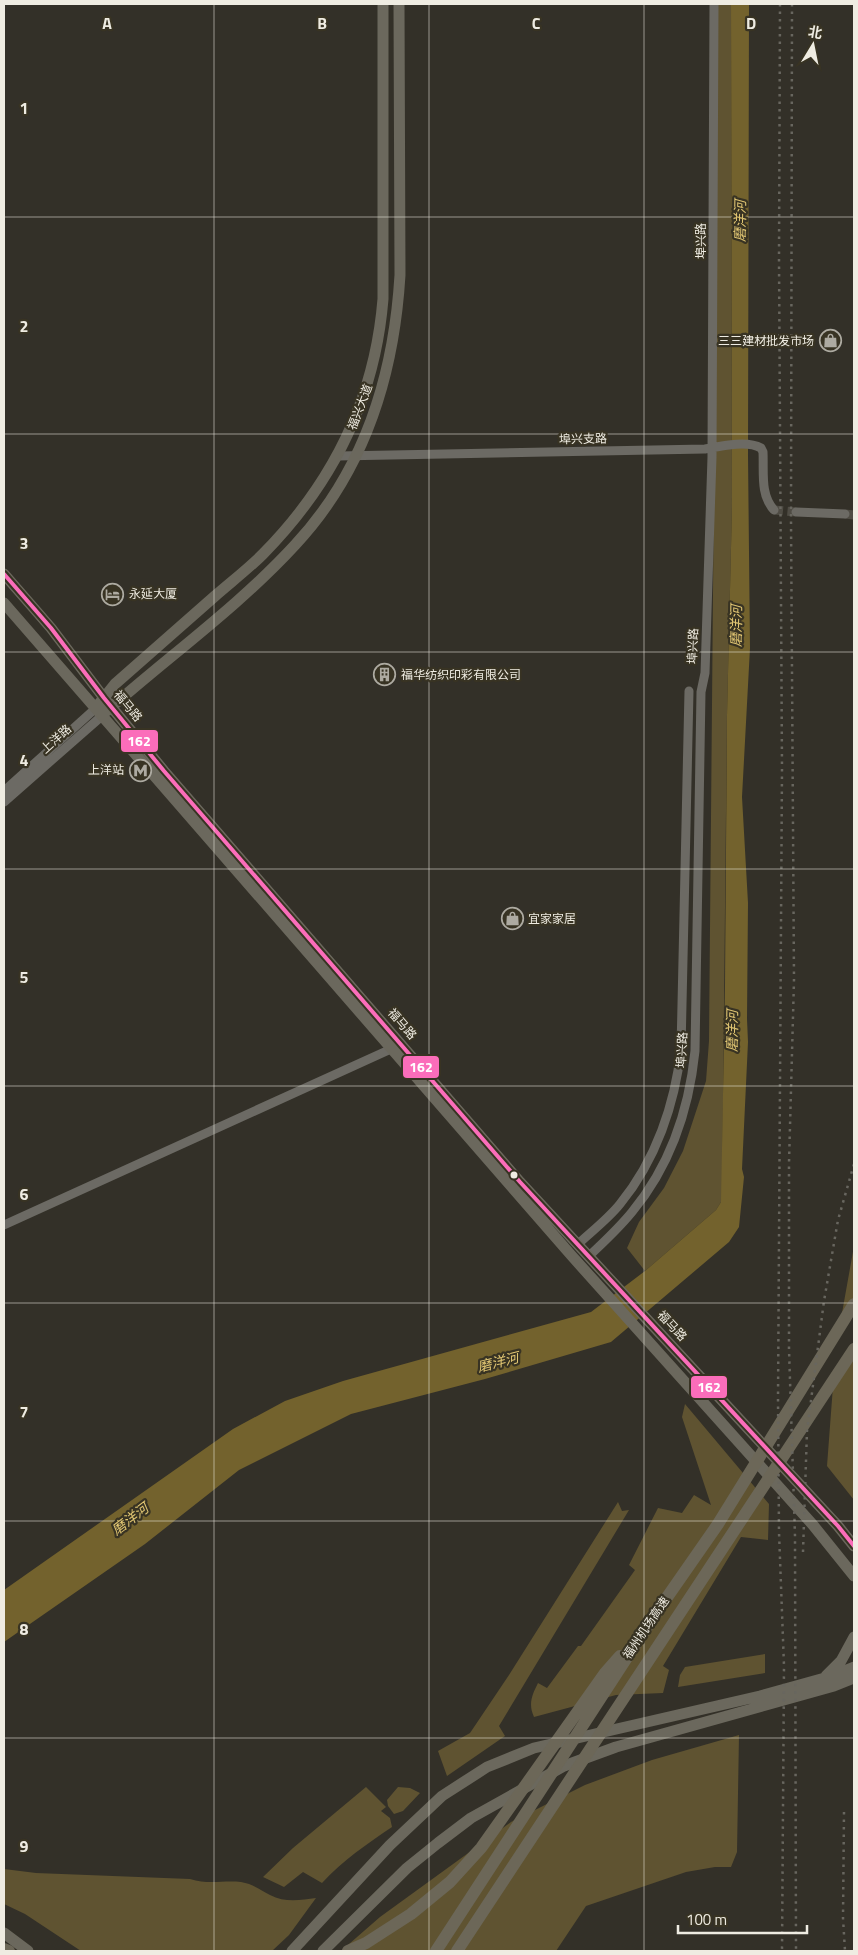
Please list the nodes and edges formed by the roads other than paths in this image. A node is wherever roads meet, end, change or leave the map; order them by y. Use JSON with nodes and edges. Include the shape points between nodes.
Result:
{"nodes":[{"id":1,"x":383,"y":4,"type":"edge"},
{"id":2,"x":399,"y":4,"type":"edge"},
{"id":3,"x":714,"y":4,"type":"edge"},
{"id":4,"x":712,"y":448,"type":"junction"},
{"id":5,"x":338,"y":456,"type":"junction"},
{"id":6,"x":354,"y":456,"type":"junction"},
{"id":7,"x":774,"y":510,"type":"dead end"},
{"id":8,"x":796,"y":512,"type":"tunnel mouth"},
{"id":9,"x":844,"y":514,"type":"tunnel mouth"},
{"id":10,"x":4,"y":574,"type":"edge"},
{"id":11,"x":4,"y":603,"type":"edge"},
{"id":12,"x":689,"y":690,"type":"dead end"},
{"id":13,"x":103,"y":707,"type":"junction"},
{"id":14,"x":4,"y":791,"type":"edge"},
{"id":15,"x":4,"y":802,"type":"edge"},
{"id":16,"x":392,"y":1049,"type":"junction"},
{"id":17,"x":4,"y":1225,"type":"edge"},
{"id":18,"x":578,"y":1244,"type":"junction"},
{"id":19,"x":589,"y":1256,"type":"junction"},
{"id":20,"x":854,"y":1304,"type":"edge"},
{"id":21,"x":854,"y":1349,"type":"edge"},
{"id":22,"x":854,"y":1546,"type":"edge"},
{"id":23,"x":854,"y":1576,"type":"edge"},
{"id":24,"x":654,"y":1616,"type":"junction"},
{"id":25,"x":854,"y":1638,"type":"edge"},
{"id":26,"x":854,"y":1667,"type":"edge"},
{"id":27,"x":854,"y":1678,"type":"edge"},
{"id":28,"x":822,"y":1679,"type":"junction"},
{"id":29,"x":834,"y":1686,"type":"junction"},
{"id":30,"x":854,"y":1688,"type":"edge"},
{"id":31,"x":393,"y":1925,"type":"junction"},
{"id":32,"x":474,"y":1925,"type":"junction"},
{"id":33,"x":4,"y":1934,"type":"edge"},
{"id":34,"x":4,"y":1949,"type":"edge"},
{"id":35,"x":9,"y":1951,"type":"edge"},
{"id":36,"x":28,"y":1951,"type":"edge"},
{"id":37,"x":292,"y":1951,"type":"edge"},
{"id":38,"x":323,"y":1951,"type":"edge"},
{"id":39,"x":348,"y":1951,"type":"edge"},
{"id":40,"x":361,"y":1951,"type":"edge"},
{"id":41,"x":436,"y":1951,"type":"edge"},
{"id":42,"x":457,"y":1951,"type":"edge"},
{"id":43,"x":461,"y":1951,"type":"edge"}],
"edges":[{"from":1,"to":5,"type":"main road","name":"福兴大道","via":[[381,330],[357,412]]},
{"from":2,"to":6,"type":"main road","name":"福兴大道","via":[[400,275],[397,315],[382,388],[370,424]]},
{"from":3,"to":4,"type":"street","name":"埠兴路"},
{"from":4,"to":6,"type":"street","name":"埠兴支路"},
{"from":4,"to":7,"type":"street","name":"埠兴支路","via":[[729,445],[761,448],[765,496]]},
{"from":4,"to":19,"type":"street","name":"埠兴路","via":[[705,674],[701,692],[693,1075],[682,1120],[655,1181],[632,1213]]},
{"from":5,"to":6,"type":"street","name":"埠兴支路"},
{"from":5,"to":13,"type":"main road","name":"福兴大道","via":[[316,491],[263,554],[115,684]]},
{"from":6,"to":13,"type":"main road","name":"福兴大道","via":[[323,509],[284,556],[236,601]]},
{"from":8,"to":9,"type":"street"},
{"from":10,"to":13,"type":"main road","name":"福马路","via":[[51,628]]},
{"from":11,"to":13,"type":"main road","name":"福马路"},
{"from":12,"to":18,"type":"street","name":"埠兴路","via":[[678,1073],[654,1151],[619,1204]]},
{"from":13,"to":14,"type":"street","name":"上洋路"},
{"from":13,"to":15,"type":"street","name":"上洋路"},
{"from":13,"to":16,"type":"main road","name":"福马路"},
{"from":13,"to":18,"type":"main road","name":"福马路","via":[[164,771],[520,1182]]},
{"from":16,"to":17,"type":"street"},
{"from":16,"to":23,"type":"main road","name":"福马路","via":[[604,1293],[813,1525]]},
{"from":18,"to":19,"type":"main road","name":"福马路"},
{"from":19,"to":22,"type":"main road","name":"福马路"},
{"from":20,"to":24,"type":"highway","name":"福州机场高速","via":[[718,1524]]},
{"from":21,"to":32,"type":"highway","name":"福州机场高速"},
{"from":24,"to":31,"type":"highway","via":[[605,1673],[481,1848],[450,1882]]},
{"from":24,"to":41,"type":"highway","name":"福州机场高速"},
{"from":25,"to":28,"type":"main road","via":[[841,1661]]},
{"from":26,"to":28,"type":"main road"},
{"from":27,"to":29,"type":"main road"},
{"from":28,"to":37,"type":"main road","via":[[534,1748],[487,1768],[442,1796],[390,1844]]},
{"from":29,"to":30,"type":"main road"},
{"from":29,"to":38,"type":"main road","via":[[616,1746],[564,1766],[471,1818],[438,1843],[407,1868]]},
{"from":31,"to":39,"type":"highway"},
{"from":31,"to":40,"type":"highway"},
{"from":32,"to":42,"type":"highway","name":"福州机场高速"},
{"from":32,"to":43,"type":"highway"},
{"from":33,"to":36,"type":"main road"},
{"from":34,"to":35,"type":"highway"}]}
